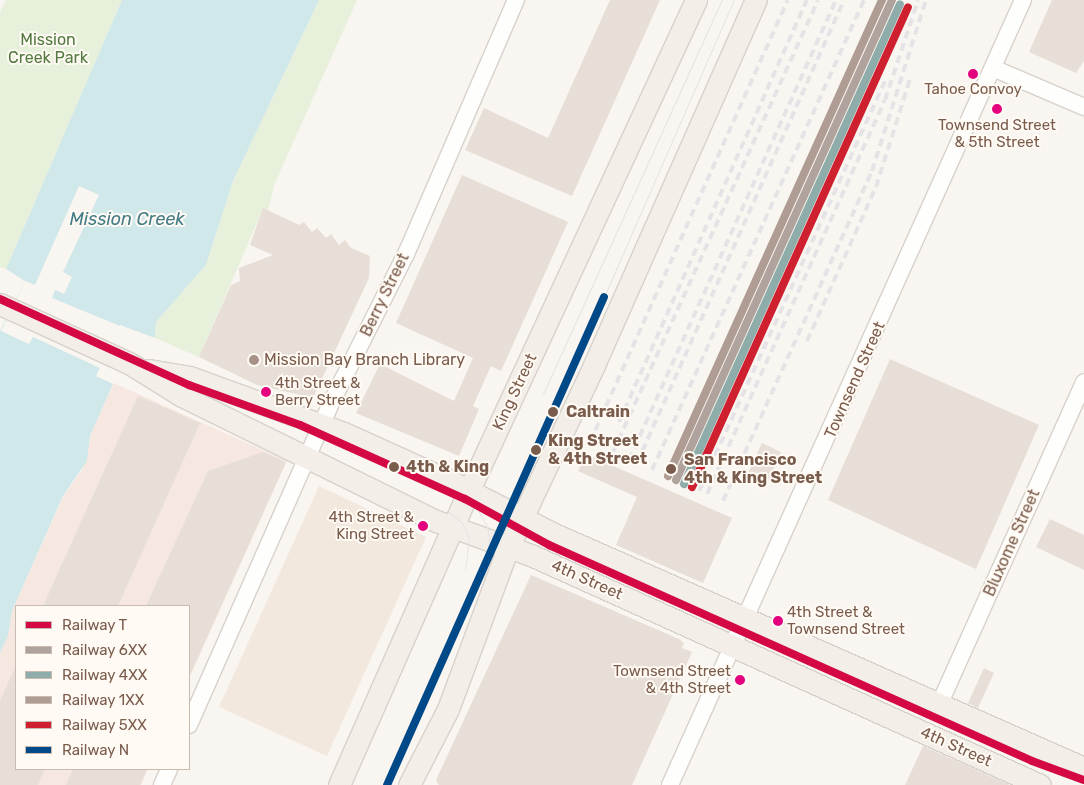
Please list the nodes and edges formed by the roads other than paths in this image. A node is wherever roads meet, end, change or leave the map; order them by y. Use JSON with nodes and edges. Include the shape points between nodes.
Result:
{"nodes":[{"id":1,"x":516,"y":0,"type":"edge"},
{"id":2,"x":696,"y":0,"type":"edge"},
{"id":3,"x":756,"y":0,"type":"edge"},
{"id":4,"x":1023,"y":0,"type":"edge"},
{"id":5,"x":993,"y":68,"type":"junction"},
{"id":6,"x":1084,"y":107,"type":"edge"},
{"id":7,"x":4,"y":305,"type":"edge"},
{"id":8,"x":134,"y":365,"type":"junction"},
{"id":9,"x":1084,"y":382,"type":"edge"},
{"id":10,"x":322,"y":425,"type":"junction"},
{"id":11,"x":307,"y":460,"type":"junction"},
{"id":12,"x":469,"y":490,"type":"junction"},
{"id":13,"x":523,"y":517,"type":"junction"},
{"id":14,"x":452,"y":528,"type":"junction"},
{"id":15,"x":508,"y":548,"type":"junction"},
{"id":16,"x":747,"y":619,"type":"junction"},
{"id":17,"x":734,"y":645,"type":"junction"},
{"id":18,"x":939,"y":705,"type":"junction"},
{"id":19,"x":190,"y":723,"type":"edge"},
{"id":20,"x":1084,"y":768,"type":"edge"},
{"id":21,"x":169,"y":770,"type":"edge"},
{"id":22,"x":162,"y":785,"type":"edge"},
{"id":23,"x":338,"y":785,"type":"edge"},
{"id":24,"x":409,"y":785,"type":"edge"},
{"id":25,"x":670,"y":785,"type":"edge"},
{"id":26,"x":1040,"y":785,"type":"edge"}],
"edges":[{"from":1,"to":10,"type":"street","name":"Berry Street","via":[[406,254]]},
{"from":2,"to":12,"type":"main road","name":"King Street"},
{"from":3,"to":13,"type":"main road"},
{"from":4,"to":5,"type":"street","name":"Townsend Street"},
{"from":5,"to":6,"type":"street"},
{"from":5,"to":16,"type":"street","name":"Townsend Street"},
{"from":7,"to":8,"type":"main road","name":"4th Street"},
{"from":8,"to":10,"type":"main road","name":"4th Street","via":[[190,377]]},
{"from":8,"to":11,"type":"main road","name":"4th Street","via":[[182,396]]},
{"from":9,"to":18,"type":"street","name":"Bluxome Street"},
{"from":10,"to":11,"type":"street","name":"Berry Street"},
{"from":10,"to":12,"type":"main road","name":"4th Street"},
{"from":11,"to":14,"type":"main road","name":"4th Street"},
{"from":11,"to":19,"type":"street","name":"Berry Street"},
{"from":12,"to":13,"type":"main road","name":"4th Street"},
{"from":12,"to":14,"type":"main road","name":"King Street"},
{"from":13,"to":15,"type":"main road"},
{"from":13,"to":16,"type":"main road","name":"4th Street"},
{"from":14,"to":15,"type":"main road","name":"4th Street"},
{"from":14,"to":23,"type":"main road","name":"King Street"},
{"from":15,"to":17,"type":"main road","name":"4th Street"},
{"from":15,"to":24,"type":"main road","via":[[448,709]]},
{"from":16,"to":17,"type":"street","name":"Townsend Street"},
{"from":16,"to":18,"type":"main road","name":"4th Street"},
{"from":17,"to":25,"type":"street","name":"Townsend Street"},
{"from":17,"to":26,"type":"main road","name":"4th Street"},
{"from":18,"to":20,"type":"main road","name":"4th Street"},
{"from":21,"to":22,"type":"street"}]}
